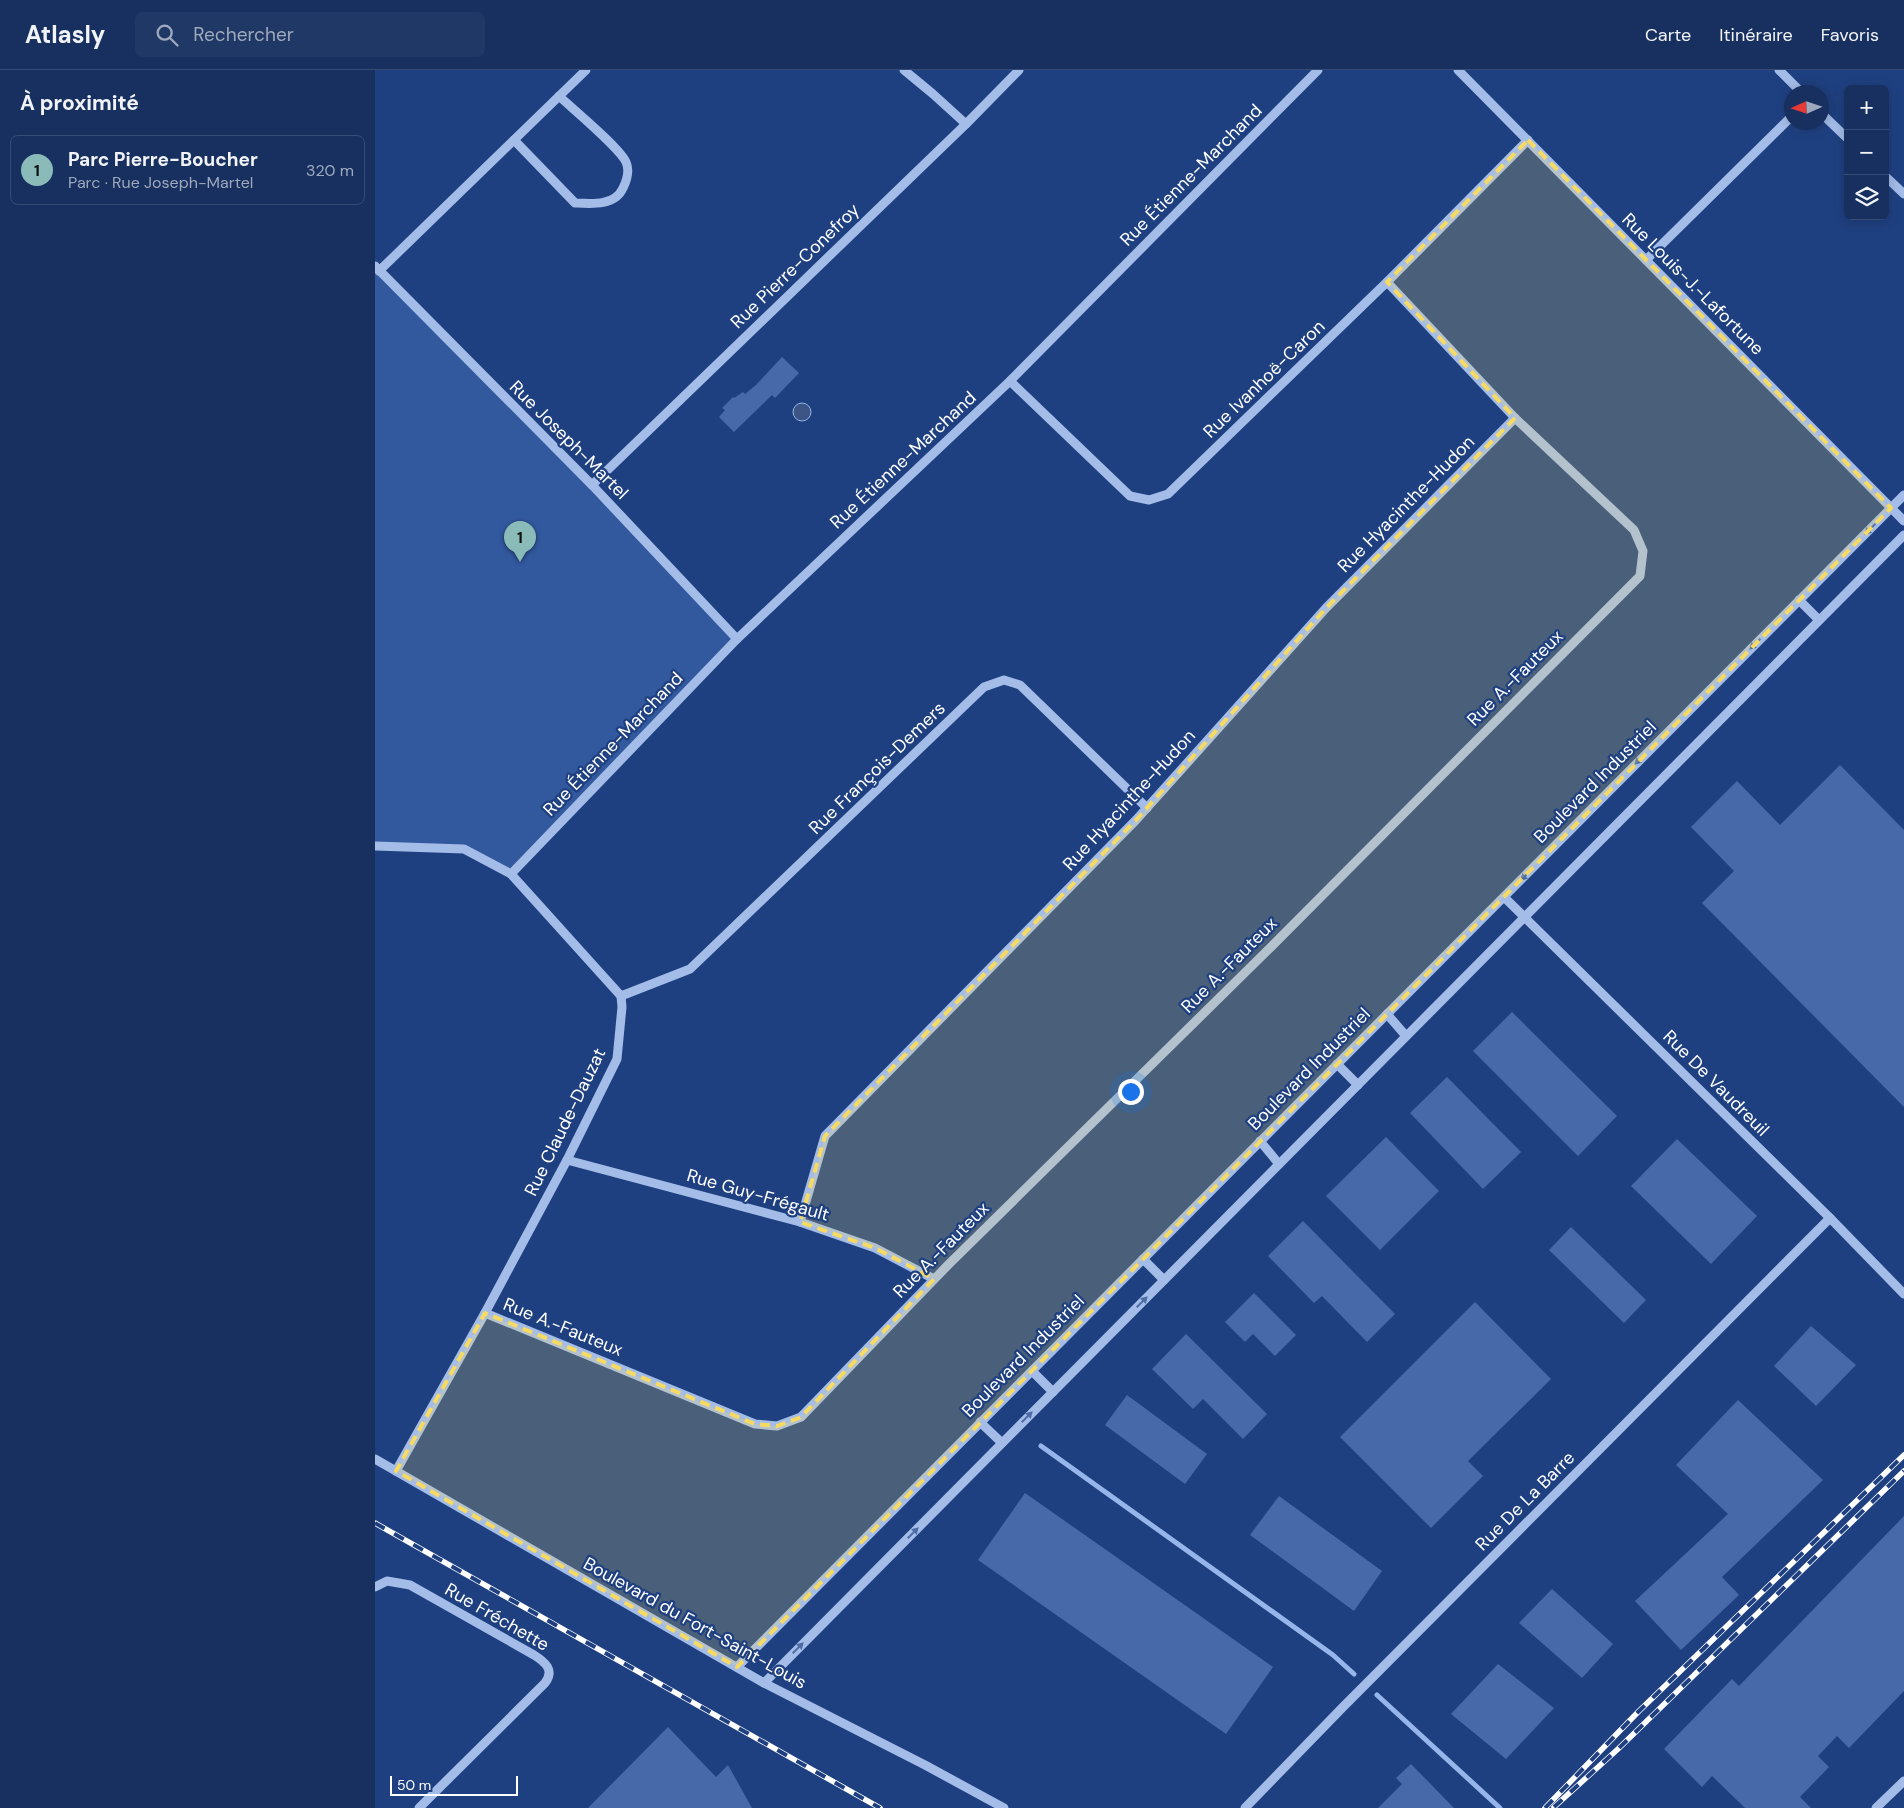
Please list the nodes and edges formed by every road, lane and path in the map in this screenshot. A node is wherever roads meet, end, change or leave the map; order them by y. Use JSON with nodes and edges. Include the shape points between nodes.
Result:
{"nodes":[{"id":1,"x":586,"y":70,"type":"edge"},
{"id":2,"x":904,"y":70,"type":"edge"},
{"id":3,"x":1019,"y":70,"type":"edge"},
{"id":4,"x":1318,"y":70,"type":"edge"},
{"id":5,"x":1458,"y":70,"type":"edge"},
{"id":6,"x":1779,"y":70,"type":"edge"},
{"id":7,"x":1794,"y":85,"type":"edge"},
{"id":8,"x":559,"y":96,"type":"junction"},
{"id":9,"x":1829,"y":121,"type":"edge"},
{"id":10,"x":966,"y":124,"type":"junction"},
{"id":11,"x":1784,"y":124,"type":"edge"},
{"id":12,"x":1844,"y":135,"type":"edge"},
{"id":13,"x":514,"y":140,"type":"junction"},
{"id":14,"x":1528,"y":140,"type":"junction"},
{"id":15,"x":1889,"y":180,"type":"edge"},
{"id":16,"x":1904,"y":194,"type":"edge"},
{"id":17,"x":1646,"y":260,"type":"junction"},
{"id":18,"x":377,"y":269,"type":"edge"},
{"id":19,"x":1387,"y":282,"type":"junction"},
{"id":20,"x":1010,"y":381,"type":"junction"},
{"id":21,"x":1515,"y":418,"type":"junction"},
{"id":22,"x":592,"y":484,"type":"junction"},
{"id":23,"x":1904,"y":495,"type":"edge"},
{"id":24,"x":1891,"y":508,"type":"junction"},
{"id":25,"x":1904,"y":521,"type":"edge"},
{"id":26,"x":1904,"y":535,"type":"edge"},
{"id":27,"x":1799,"y":600,"type":"junction"},
{"id":28,"x":1819,"y":620,"type":"junction"},
{"id":29,"x":737,"y":639,"type":"junction"},
{"id":30,"x":1147,"y":808,"type":"junction"},
{"id":31,"x":375,"y":846,"type":"edge"},
{"id":32,"x":511,"y":874,"type":"junction"},
{"id":33,"x":1504,"y":896,"type":"junction"},
{"id":34,"x":1524,"y":917,"type":"junction"},
{"id":35,"x":621,"y":996,"type":"junction"},
{"id":36,"x":1387,"y":1014,"type":"junction"},
{"id":37,"x":1406,"y":1036,"type":"junction"},
{"id":38,"x":1337,"y":1064,"type":"junction"},
{"id":39,"x":1358,"y":1085,"type":"junction"},
{"id":40,"x":1260,"y":1141,"type":"junction"},
{"id":41,"x":567,"y":1160,"type":"junction"},
{"id":42,"x":1279,"y":1164,"type":"junction"},
{"id":43,"x":1830,"y":1218,"type":"junction"},
{"id":44,"x":800,"y":1222,"type":"junction"},
{"id":45,"x":1143,"y":1259,"type":"junction"},
{"id":46,"x":934,"y":1279,"type":"junction"},
{"id":47,"x":1164,"y":1280,"type":"junction"},
{"id":48,"x":1904,"y":1294,"type":"edge"},
{"id":49,"x":485,"y":1313,"type":"junction"},
{"id":50,"x":1031,"y":1371,"type":"junction"},
{"id":51,"x":1053,"y":1392,"type":"junction"},
{"id":52,"x":980,"y":1422,"type":"junction"},
{"id":53,"x":1002,"y":1443,"type":"junction"},
{"id":54,"x":375,"y":1459,"type":"edge"},
{"id":55,"x":395,"y":1470,"type":"junction"},
{"id":56,"x":375,"y":1587,"type":"edge"},
{"id":57,"x":737,"y":1667,"type":"junction"},
{"id":58,"x":764,"y":1683,"type":"junction"},
{"id":59,"x":1904,"y":1781,"type":"edge"},
{"id":60,"x":419,"y":1808,"type":"edge"},
{"id":61,"x":1003,"y":1808,"type":"edge"},
{"id":62,"x":1245,"y":1808,"type":"edge"},
{"id":63,"x":1876,"y":1808,"type":"edge"}],
"edges":[{"from":1,"to":8,"type":"street"},
{"from":2,"to":10,"type":"street"},
{"from":3,"to":10,"type":"street","name":"Rue Pierre-Conefroy"},
{"from":4,"to":20,"type":"street","name":"Rue Étienne-Marchand"},
{"from":5,"to":14,"type":"street","name":"Rue Louis-J.-Lafortune"},
{"from":6,"to":7,"type":"street"},
{"from":8,"to":13,"type":"street"},
{"from":8,"to":13,"type":"street","via":[[626,162],[628,178],[620,194],[600,204],[575,203]]},
{"from":9,"to":12,"type":"street"},
{"from":10,"to":22,"type":"street","name":"Rue Pierre-Conefroy"},
{"from":11,"to":17,"type":"street"},
{"from":13,"to":18,"type":"street"},
{"from":14,"to":17,"type":"street","name":"Rue Louis-J.-Lafortune"},
{"from":14,"to":19,"type":"street","name":"Rue Ivanhoë-Caron"},
{"from":15,"to":16,"type":"street"},
{"from":17,"to":24,"type":"street","name":"Rue Louis-J.-Lafortune"},
{"from":18,"to":22,"type":"street","name":"Rue Joseph-Martel"},
{"from":19,"to":20,"type":"street","name":"Rue Ivanhoë-Caron","via":[[1168,494],[1149,500],[1130,496]]},
{"from":19,"to":21,"type":"street","name":"Rue A.-Fauteux"},
{"from":20,"to":29,"type":"street","name":"Rue Étienne-Marchand"},
{"from":21,"to":30,"type":"street","name":"Rue Hyacinthe-Hudon","via":[[1326,608]]},
{"from":21,"to":46,"type":"street","name":"Rue A.-Fauteux","via":[[1634,530],[1643,551],[1640,576],[1271,947]]},
{"from":22,"to":29,"type":"street","name":"Rue Joseph-Martel"},
{"from":23,"to":24,"type":"street","name":"Boulevard Industriel"},
{"from":24,"to":25,"type":"street","name":"Rue Louis-J.-Lafortune"},
{"from":24,"to":27,"type":"street","name":"Boulevard Industriel","one_way":true},
{"from":26,"to":28,"type":"street"},
{"from":27,"to":28,"type":"street"},
{"from":27,"to":33,"type":"street","name":"Boulevard Industriel","one_way":true},
{"from":28,"to":34,"type":"street"},
{"from":29,"to":32,"type":"street","name":"Rue Étienne-Marchand"},
{"from":30,"to":35,"type":"street","name":"Rue François-Demers","via":[[1020,684],[1004,680],[984,687],[690,969]]},
{"from":30,"to":44,"type":"street","name":"Rue Hyacinthe-Hudon","via":[[825,1136]]},
{"from":31,"to":32,"type":"street","via":[[464,849]]},
{"from":32,"to":35,"type":"street"},
{"from":33,"to":34,"type":"street","name":"Rue De Vaudreuil"},
{"from":33,"to":36,"type":"street","name":"Boulevard Industriel"},
{"from":34,"to":37,"type":"street"},
{"from":34,"to":43,"type":"street","name":"Rue De Vaudreuil"},
{"from":35,"to":41,"type":"street","name":"Rue Claude-Dauzat","via":[[617,1059]]},
{"from":36,"to":37,"type":"street"},
{"from":36,"to":38,"type":"street","name":"Boulevard Industriel"},
{"from":37,"to":39,"type":"street"},
{"from":38,"to":39,"type":"street"},
{"from":38,"to":40,"type":"street","name":"Boulevard Industriel"},
{"from":39,"to":42,"type":"street"},
{"from":40,"to":42,"type":"street"},
{"from":40,"to":45,"type":"street","name":"Boulevard Industriel"},
{"from":41,"to":44,"type":"street","name":"Rue Guy-Frégault"},
{"from":41,"to":49,"type":"street","name":"Rue Claude-Dauzat"},
{"from":42,"to":47,"type":"street"},
{"from":43,"to":48,"type":"street","name":"Rue De Vaudreuil"},
{"from":43,"to":62,"type":"street","name":"Rue De La Barre"},
{"from":44,"to":46,"type":"street","name":"Rue Guy-Frégault","via":[[875,1248]]},
{"from":45,"to":47,"type":"street"},
{"from":45,"to":50,"type":"street","name":"Boulevard Industriel"},
{"from":46,"to":49,"type":"street","name":"Rue A.-Fauteux","via":[[801,1418],[777,1426],[755,1424]]},
{"from":51,"to":47,"type":"street","one_way":true},
{"from":49,"to":55,"type":"street","name":"Rue Claude-Dauzat"},
{"from":50,"to":51,"type":"street"},
{"from":50,"to":52,"type":"street","name":"Boulevard Industriel"},
{"from":53,"to":51,"type":"street","one_way":true},
{"from":52,"to":53,"type":"street"},
{"from":52,"to":57,"type":"street","name":"Boulevard Industriel"},
{"from":58,"to":53,"type":"street","one_way":true},
{"from":54,"to":55,"type":"street","name":"Boulevard du Fort-Saint-Louis"},
{"from":55,"to":57,"type":"street","name":"Boulevard du Fort-Saint-Louis"},
{"from":56,"to":60,"type":"street","name":"Rue Fréchette","via":[[387,1581],[410,1585],[534,1655],[549,1670],[545,1683]]},
{"from":57,"to":58,"type":"street","name":"Boulevard du Fort-Saint-Louis"},
{"from":58,"to":61,"type":"street","name":"Boulevard du Fort-Saint-Louis"},
{"from":59,"to":63,"type":"street"}]}
